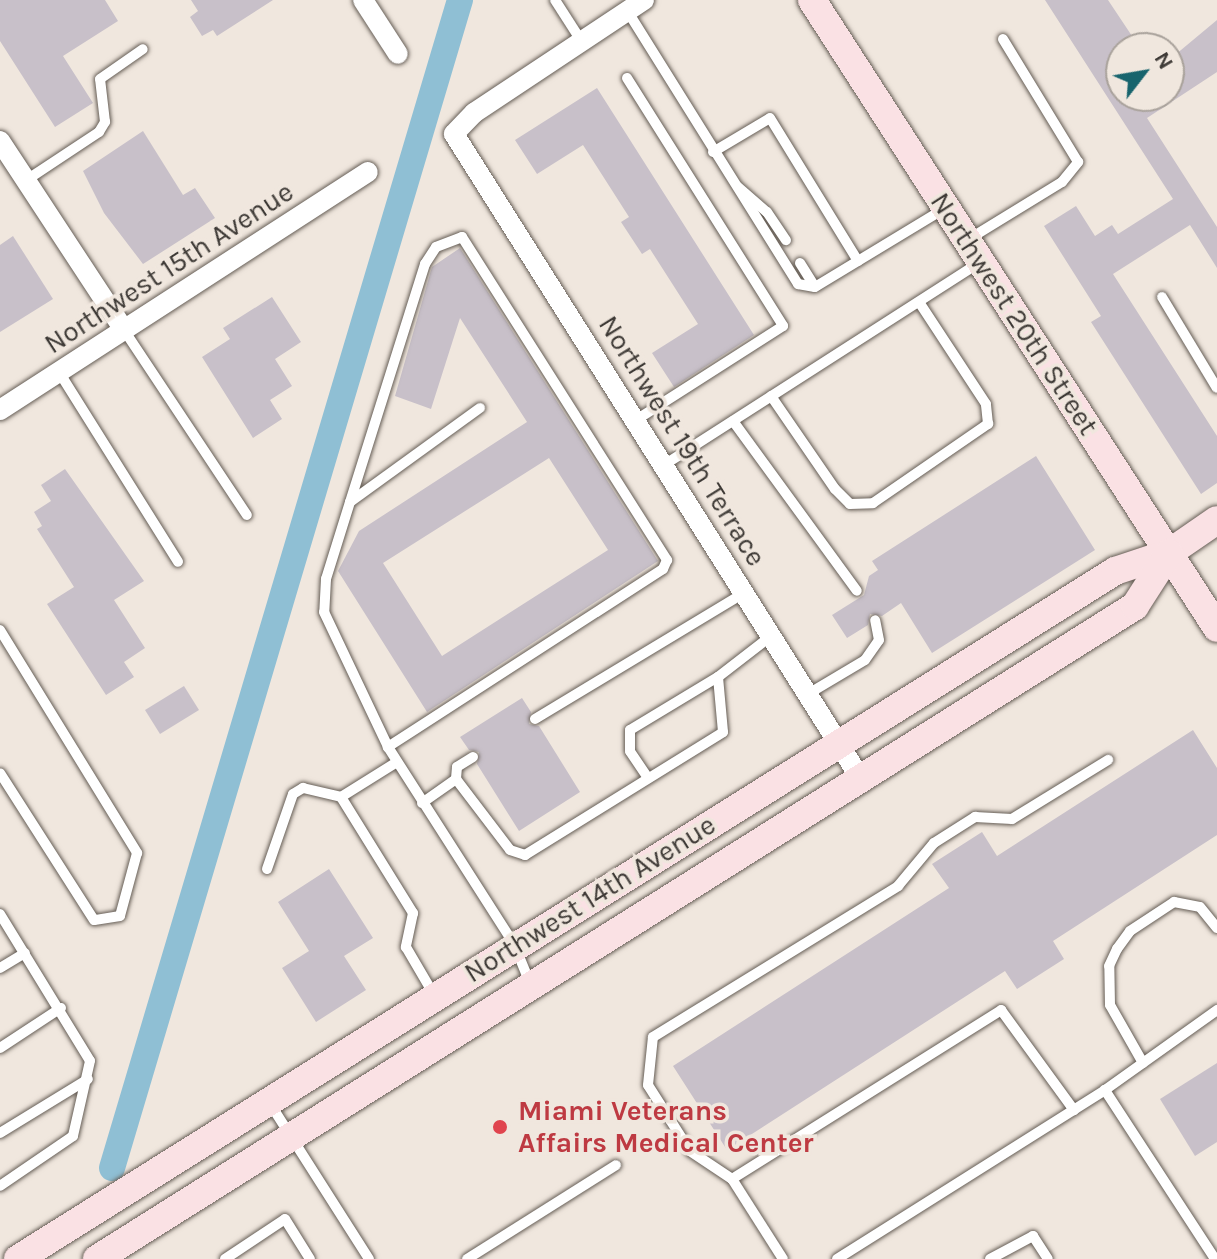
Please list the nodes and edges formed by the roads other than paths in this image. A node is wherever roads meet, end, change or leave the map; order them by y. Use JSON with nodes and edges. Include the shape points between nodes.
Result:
{"nodes":[{"id":1,"x":363,"y":0,"type":"edge"},
{"id":2,"x":555,"y":0,"type":"edge"},
{"id":3,"x":812,"y":0,"type":"edge"},
{"id":4,"x":636,"y":6,"type":"edge"},
{"id":5,"x":1003,"y":39,"type":"dead end"},
{"id":6,"x":582,"y":43,"type":"junction"},
{"id":7,"x":143,"y":49,"type":"dead end"},
{"id":8,"x":398,"y":54,"type":"dead end"},
{"id":9,"x":627,"y":78,"type":"dead end"},
{"id":10,"x":0,"y":141,"type":"edge"},
{"id":11,"x":713,"y":152,"type":"junction"},
{"id":12,"x":368,"y":172,"type":"dead end"},
{"id":13,"x":730,"y":180,"type":"junction"},
{"id":14,"x":25,"y":181,"type":"junction"},
{"id":15,"x":946,"y":207,"type":"junction"},
{"id":16,"x":786,"y":240,"type":"dead end"},
{"id":17,"x":974,"y":251,"type":"junction"},
{"id":18,"x":858,"y":261,"type":"junction"},
{"id":19,"x":800,"y":263,"type":"dead end"},
{"id":20,"x":815,"y":287,"type":"junction"},
{"id":21,"x":1162,"y":297,"type":"dead end"},
{"id":22,"x":919,"y":302,"type":"junction"},
{"id":23,"x":124,"y":330,"type":"junction"},
{"id":24,"x":59,"y":372,"type":"junction"},
{"id":25,"x":1217,"y":388,"type":"edge"},
{"id":26,"x":771,"y":396,"type":"junction"},
{"id":27,"x":480,"y":408,"type":"dead end"},
{"id":28,"x":0,"y":410,"type":"edge"},
{"id":29,"x":636,"y":420,"type":"junction"},
{"id":30,"x":733,"y":421,"type":"junction"},
{"id":31,"x":664,"y":465,"type":"junction"},
{"id":32,"x":350,"y":502,"type":"junction"},
{"id":33,"x":247,"y":515,"type":"dead end"},
{"id":34,"x":1217,"y":520,"type":"edge"},
{"id":35,"x":1169,"y":553,"type":"junction"},
{"id":36,"x":178,"y":562,"type":"dead end"},
{"id":37,"x":857,"y":591,"type":"dead end"},
{"id":38,"x":744,"y":593,"type":"junction"},
{"id":39,"x":875,"y":620,"type":"dead end"},
{"id":40,"x":1217,"y":628,"type":"edge"},
{"id":41,"x":0,"y":630,"type":"edge"},
{"id":42,"x":771,"y":636,"type":"junction"},
{"id":43,"x":718,"y":677,"type":"junction"},
{"id":44,"x":808,"y":694,"type":"junction"},
{"id":45,"x":535,"y":719,"type":"dead end"},
{"id":46,"x":840,"y":745,"type":"junction"},
{"id":47,"x":388,"y":747,"type":"junction"},
{"id":48,"x":473,"y":757,"type":"dead end"},
{"id":49,"x":1108,"y":760,"type":"dead end"},
{"id":50,"x":397,"y":762,"type":"junction"},
{"id":51,"x":0,"y":773,"type":"edge"},
{"id":52,"x":648,"y":778,"type":"junction"},
{"id":53,"x":456,"y":779,"type":"junction"},
{"id":54,"x":861,"y":779,"type":"junction"},
{"id":55,"x":341,"y":797,"type":"junction"},
{"id":56,"x":422,"y":803,"type":"junction"},
{"id":57,"x":267,"y":869,"type":"dead end"},
{"id":58,"x":0,"y":914,"type":"edge"},
{"id":59,"x":1217,"y":928,"type":"edge"},
{"id":60,"x":514,"y":944,"type":"junction"},
{"id":61,"x":25,"y":953,"type":"junction"},
{"id":62,"x":0,"y":968,"type":"edge"},
{"id":63,"x":531,"y":984,"type":"junction"},
{"id":64,"x":434,"y":995,"type":"junction"},
{"id":65,"x":61,"y":1008,"type":"junction"},
{"id":66,"x":1217,"y":1010,"type":"edge"},
{"id":67,"x":0,"y":1048,"type":"edge"},
{"id":68,"x":1143,"y":1063,"type":"junction"},
{"id":69,"x":88,"y":1079,"type":"junction"},
{"id":70,"x":1105,"y":1090,"type":"junction"},
{"id":71,"x":268,"y":1100,"type":"junction"},
{"id":72,"x":1074,"y":1110,"type":"junction"},
{"id":73,"x":0,"y":1133,"type":"edge"},
{"id":74,"x":290,"y":1136,"type":"junction"},
{"id":75,"x":616,"y":1165,"type":"dead end"},
{"id":76,"x":732,"y":1179,"type":"junction"},
{"id":77,"x":0,"y":1186,"type":"edge"},
{"id":78,"x":18,"y":1259,"type":"edge"},
{"id":79,"x":97,"y":1259,"type":"edge"},
{"id":80,"x":225,"y":1259,"type":"edge"},
{"id":81,"x":310,"y":1259,"type":"edge"},
{"id":82,"x":369,"y":1259,"type":"edge"},
{"id":83,"x":467,"y":1259,"type":"edge"},
{"id":84,"x":783,"y":1259,"type":"edge"},
{"id":85,"x":837,"y":1259,"type":"edge"},
{"id":86,"x":990,"y":1259,"type":"edge"},
{"id":87,"x":1048,"y":1259,"type":"edge"},
{"id":88,"x":1215,"y":1259,"type":"edge"}],
"edges":[{"from":1,"to":8,"type":"street"},
{"from":2,"to":6,"type":"lane"},
{"from":3,"to":15,"type":"street","name":"Northwest 20th Street"},
{"from":4,"to":6,"type":"street"},
{"from":4,"to":11,"type":"lane"},
{"from":5,"to":17,"type":"lane","via":[[1078,162],[1062,182]]},
{"from":6,"to":29,"type":"street","name":"Northwest 19th Terrace","via":[[474,113],[454,134]]},
{"from":7,"to":14,"type":"lane","via":[[100,79],[105,122],[99,132]]},
{"from":9,"to":29,"type":"lane","via":[[783,326]]},
{"from":10,"to":14,"type":"street"},
{"from":11,"to":13,"type":"lane"},
{"from":11,"to":18,"type":"lane","via":[[770,118]]},
{"from":12,"to":23,"type":"street","name":"Northwest 15th Avenue"},
{"from":13,"to":16,"type":"lane","via":[[767,212]]},
{"from":13,"to":20,"type":"lane","via":[[784,269],[798,284]]},
{"from":14,"to":23,"type":"street"},
{"from":15,"to":17,"type":"street","name":"Northwest 20th Street"},
{"from":15,"to":18,"type":"lane"},
{"from":17,"to":22,"type":"lane"},
{"from":17,"to":35,"type":"street","name":"Northwest 20th Street"},
{"from":18,"to":20,"type":"lane"},
{"from":19,"to":20,"type":"lane"},
{"from":21,"to":25,"type":"lane"},
{"from":22,"to":26,"type":"lane"},
{"from":22,"to":26,"type":"lane","via":[[986,404],[988,424],[873,503],[850,504],[835,489]]},
{"from":23,"to":24,"type":"street","name":"Northwest 15th Avenue"},
{"from":23,"to":33,"type":"lane"},
{"from":24,"to":28,"type":"street","name":"Northwest 15th Avenue"},
{"from":24,"to":36,"type":"lane"},
{"from":26,"to":30,"type":"lane"},
{"from":27,"to":32,"type":"lane"},
{"from":29,"to":31,"type":"street","name":"Northwest 19th Terrace"},
{"from":30,"to":31,"type":"lane"},
{"from":30,"to":37,"type":"lane"},
{"from":31,"to":38,"type":"street","name":"Northwest 19th Terrace"},
{"from":32,"to":47,"type":"lane","via":[[326,579],[326,626]]},
{"from":32,"to":47,"type":"lane","via":[[425,264],[436,247],[462,237],[667,560],[663,569]]},
{"from":34,"to":35,"type":"street","name":"Northwest 14th Avenue"},
{"from":35,"to":40,"type":"street","name":"Northwest 20th Street"},
{"from":35,"to":46,"type":"street","name":"Northwest 14th Avenue","via":[[1115,571]]},
{"from":35,"to":54,"type":"street","name":"Northwest 14th Avenue","via":[[1135,606]]},
{"from":38,"to":42,"type":"street","name":"Northwest 19th Terrace"},
{"from":38,"to":45,"type":"lane"},
{"from":39,"to":44,"type":"lane","via":[[879,640],[865,660]]},
{"from":41,"to":51,"type":"lane","via":[[137,853],[120,916],[94,920]]},
{"from":42,"to":43,"type":"lane"},
{"from":42,"to":44,"type":"street","name":"Northwest 19th Terrace"},
{"from":43,"to":52,"type":"lane","via":[[723,732]]},
{"from":43,"to":52,"type":"lane","via":[[630,730],[630,751]]},
{"from":44,"to":46,"type":"street","name":"Northwest 19th Terrace"},
{"from":46,"to":54,"type":"street","name":"Northwest 19th Terrace"},
{"from":46,"to":60,"type":"street","name":"Northwest 14th Avenue"},
{"from":47,"to":50,"type":"lane"},
{"from":48,"to":53,"type":"lane","via":[[457,767]]},
{"from":49,"to":76,"type":"lane","via":[[1012,819],[975,817],[934,843],[898,886],[653,1037],[648,1085],[690,1151]]},
{"from":50,"to":55,"type":"lane"},
{"from":50,"to":56,"type":"lane"},
{"from":52,"to":53,"type":"lane","via":[[525,855],[510,850]]},
{"from":53,"to":56,"type":"lane"},
{"from":54,"to":63,"type":"street","name":"Northwest 14th Avenue"},
{"from":55,"to":57,"type":"lane","via":[[303,788],[293,794]]},
{"from":55,"to":64,"type":"lane","via":[[413,913],[406,947]]},
{"from":56,"to":60,"type":"lane"},
{"from":58,"to":61,"type":"lane"},
{"from":59,"to":68,"type":"lane","via":[[1200,907],[1174,902],[1130,931],[1117,949],[1109,966],[1110,1005]]},
{"from":60,"to":63,"type":"lane"},
{"from":60,"to":64,"type":"street","name":"Northwest 14th Avenue"},
{"from":61,"to":62,"type":"lane"},
{"from":61,"to":65,"type":"lane"},
{"from":63,"to":74,"type":"street","name":"Northwest 14th Avenue"},
{"from":64,"to":71,"type":"street","name":"Northwest 14th Avenue"},
{"from":65,"to":67,"type":"lane"},
{"from":65,"to":69,"type":"lane","via":[[86,1047]]},
{"from":66,"to":68,"type":"lane"},
{"from":68,"to":70,"type":"lane"},
{"from":69,"to":73,"type":"lane"},
{"from":69,"to":77,"type":"lane","via":[[73,1136]]},
{"from":70,"to":72,"type":"lane"},
{"from":70,"to":88,"type":"lane"},
{"from":71,"to":74,"type":"lane"},
{"from":71,"to":78,"type":"street","name":"Northwest 14th Avenue"},
{"from":72,"to":76,"type":"lane","via":[[1001,1010]]},
{"from":72,"to":85,"type":"lane"},
{"from":74,"to":79,"type":"street","name":"Northwest 14th Avenue"},
{"from":74,"to":82,"type":"lane"},
{"from":75,"to":83,"type":"lane"},
{"from":76,"to":84,"type":"lane"},
{"from":80,"to":81,"type":"lane","via":[[285,1219]]},
{"from":86,"to":87,"type":"lane","via":[[1033,1236]]}]}
